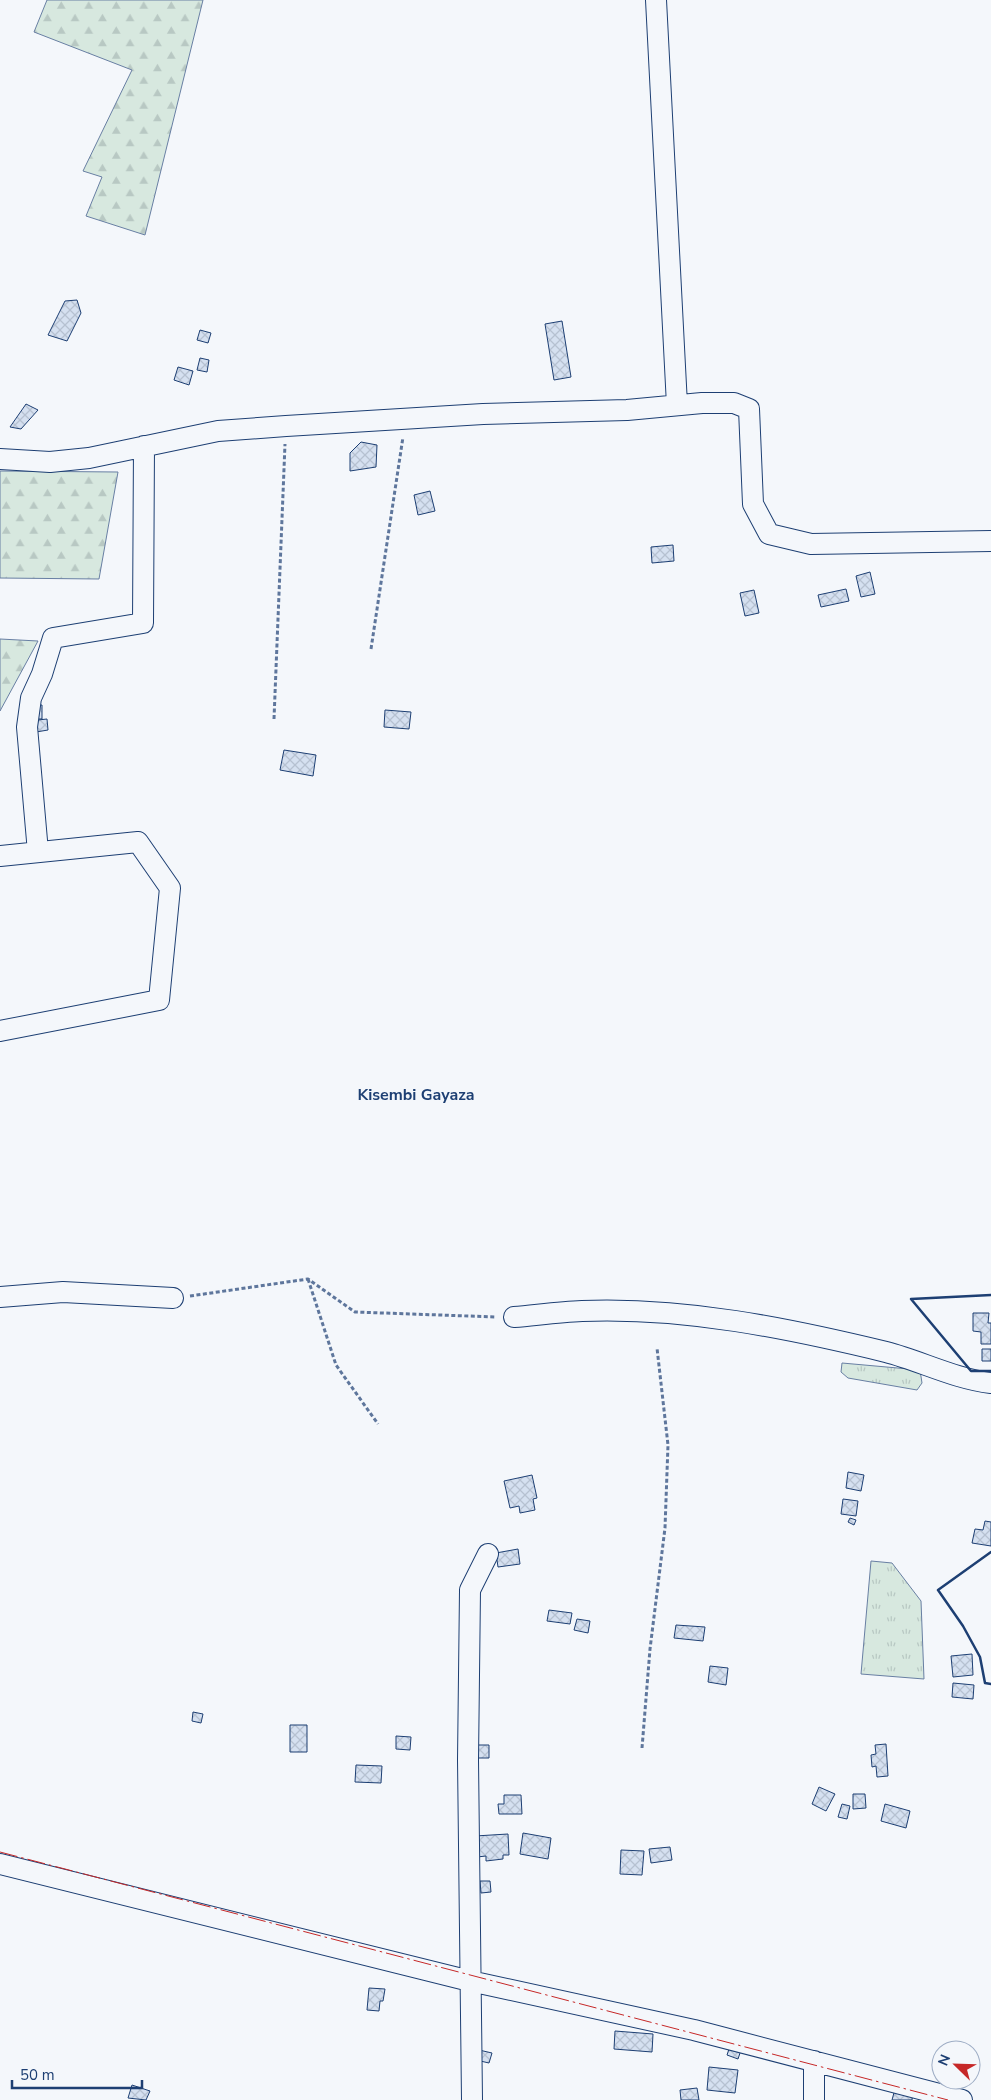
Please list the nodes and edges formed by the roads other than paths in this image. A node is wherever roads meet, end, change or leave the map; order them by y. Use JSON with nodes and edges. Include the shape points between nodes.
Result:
{"nodes":[{"id":1,"x":656,"y":0,"type":"edge"},
{"id":2,"x":677,"y":405,"type":"junction"},
{"id":3,"x":144,"y":446,"type":"junction"},
{"id":4,"x":0,"y":458,"type":"edge"},
{"id":5,"x":991,"y":541,"type":"edge"},
{"id":6,"x":38,"y":852,"type":"junction"},
{"id":7,"x":0,"y":856,"type":"edge"},
{"id":8,"x":0,"y":1031,"type":"edge"},
{"id":9,"x":0,"y":1297,"type":"edge"},
{"id":10,"x":172,"y":1298,"type":"road end"},
{"id":11,"x":514,"y":1317,"type":"road end"},
{"id":12,"x":991,"y":1383,"type":"edge"},
{"id":13,"x":488,"y":1554,"type":"dead end"},
{"id":14,"x":0,"y":1864,"type":"edge"},
{"id":15,"x":470,"y":1981,"type":"junction"},
{"id":16,"x":814,"y":2061,"type":"junction"},
{"id":17,"x":472,"y":2100,"type":"edge"},
{"id":18,"x":814,"y":2100,"type":"edge"},
{"id":19,"x":962,"y":2100,"type":"edge"}],
"edges":[{"from":1,"to":2,"type":"street"},
{"from":2,"to":3,"type":"street","via":[[218,431]]},
{"from":2,"to":5,"type":"street","via":[[734,403],[749,410],[753,504],[769,534],[811,544]]},
{"from":3,"to":4,"type":"street","via":[[89,458],[50,462]]},
{"from":3,"to":6,"type":"street","via":[[143,623],[53,638],[42,674],[30,698],[27,726]]},
{"from":6,"to":7,"type":"street"},
{"from":6,"to":8,"type":"street","via":[[138,842],[170,888],[159,1000]]},
{"from":9,"to":10,"type":"street","via":[[63,1292]]},
{"from":11,"to":12,"type":"street","via":[[583,1311],[663,1313],[743,1322],[887,1352],[969,1381]]},
{"from":13,"to":15,"type":"street","via":[[470,1590]]},
{"from":14,"to":15,"type":"street"},
{"from":15,"to":16,"type":"street","via":[[694,2030]]},
{"from":15,"to":17,"type":"street"},
{"from":16,"to":18,"type":"street"},
{"from":16,"to":19,"type":"street"}]}
